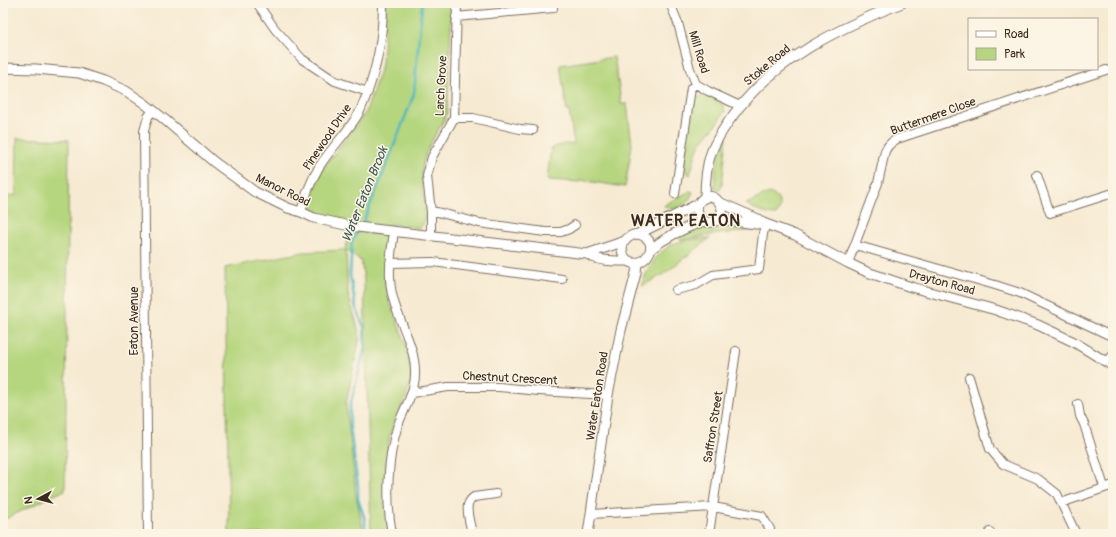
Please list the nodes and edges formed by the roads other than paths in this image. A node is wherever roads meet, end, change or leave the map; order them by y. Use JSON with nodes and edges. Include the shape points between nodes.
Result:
{"nodes":[{"id":1,"x":257,"y":3,"type":"edge"},
{"id":2,"x":382,"y":3,"type":"edge"},
{"id":3,"x":457,"y":3,"type":"edge"},
{"id":4,"x":670,"y":3,"type":"edge"},
{"id":5,"x":902,"y":3,"type":"edge"},
{"id":6,"x":553,"y":8,"type":"dead end"},
{"id":7,"x":456,"y":17,"type":"junction"},
{"id":8,"x":3,"y":68,"type":"edge"},
{"id":9,"x":1106,"y":70,"type":"dead end"},
{"id":10,"x":696,"y":84,"type":"junction"},
{"id":11,"x":368,"y":92,"type":"junction"},
{"id":12,"x":740,"y":106,"type":"junction"},
{"id":13,"x":153,"y":110,"type":"junction"},
{"id":14,"x":454,"y":118,"type":"junction"},
{"id":15,"x":533,"y":130,"type":"dead end"},
{"id":16,"x":1037,"y":175,"type":"dead end"},
{"id":17,"x":1113,"y":193,"type":"edge"},
{"id":18,"x":675,"y":194,"type":"dead end"},
{"id":19,"x":702,"y":201,"type":"junction"},
{"id":20,"x":721,"y":203,"type":"junction"},
{"id":21,"x":301,"y":212,"type":"junction"},
{"id":22,"x":431,"y":212,"type":"junction"},
{"id":23,"x":718,"y":219,"type":"junction"},
{"id":24,"x":704,"y":221,"type":"junction"},
{"id":25,"x":764,"y":223,"type":"junction"},
{"id":26,"x":575,"y":225,"type":"dead end"},
{"id":27,"x":394,"y":231,"type":"junction"},
{"id":28,"x":638,"y":234,"type":"junction"},
{"id":29,"x":432,"y":236,"type":"junction"},
{"id":30,"x":625,"y":241,"type":"junction"},
{"id":31,"x":855,"y":245,"type":"junction"},
{"id":32,"x":650,"y":249,"type":"junction"},
{"id":33,"x":587,"y":254,"type":"junction"},
{"id":34,"x":633,"y":262,"type":"junction"},
{"id":35,"x":390,"y":263,"type":"junction"},
{"id":36,"x":848,"y":263,"type":"junction"},
{"id":37,"x":562,"y":279,"type":"dead end"},
{"id":38,"x":676,"y":290,"type":"dead end"},
{"id":39,"x":1113,"y":337,"type":"edge"},
{"id":40,"x":736,"y":351,"type":"dead end"},
{"id":41,"x":1111,"y":361,"type":"edge"},
{"id":42,"x":969,"y":377,"type":"dead end"},
{"id":43,"x":412,"y":393,"type":"junction"},
{"id":44,"x":608,"y":395,"type":"junction"},
{"id":45,"x":1078,"y":404,"type":"dead end"},
{"id":46,"x":1113,"y":485,"type":"edge"},
{"id":47,"x":1104,"y":487,"type":"junction"},
{"id":48,"x":496,"y":494,"type":"dead end"},
{"id":49,"x":1061,"y":503,"type":"junction"},
{"id":50,"x":713,"y":507,"type":"junction"},
{"id":51,"x":591,"y":514,"type":"junction"},
{"id":52,"x":148,"y":534,"type":"edge"},
{"id":53,"x":392,"y":534,"type":"edge"},
{"id":54,"x":472,"y":534,"type":"edge"},
{"id":55,"x":588,"y":534,"type":"edge"},
{"id":56,"x":709,"y":534,"type":"edge"},
{"id":57,"x":769,"y":534,"type":"edge"},
{"id":58,"x":1076,"y":534,"type":"edge"}],
"edges":[{"from":1,"to":11,"type":"street","via":[[275,29],[302,59],[335,81]]},
{"from":2,"to":11,"type":"street","name":"Pinewood Drive","via":[[376,65]]},
{"from":3,"to":7,"type":"street","name":"Larch Grove"},
{"from":4,"to":10,"type":"street","name":"Mill Road"},
{"from":5,"to":12,"type":"street","name":"Stoke Road","via":[[808,48],[769,76]]},
{"from":6,"to":7,"type":"street"},
{"from":7,"to":14,"type":"street","name":"Larch Grove"},
{"from":8,"to":13,"type":"street","name":"Manor Road","via":[[79,73],[126,91]]},
{"from":9,"to":31,"type":"street","name":"Buttermere Close","via":[[892,141],[885,151],[878,183]]},
{"from":10,"to":12,"type":"street","name":"Mill Road"},
{"from":10,"to":18,"type":"street","via":[[691,88]]},
{"from":11,"to":21,"type":"street","name":"Pinewood Drive","via":[[351,126],[319,167]]},
{"from":12,"to":19,"type":"street","name":"Stoke Road","via":[[711,152]]},
{"from":13,"to":21,"type":"street","name":"Manor Road","via":[[214,162],[255,192]]},
{"from":13,"to":52,"type":"street","name":"Eaton Avenue","via":[[144,131]]},
{"from":14,"to":15,"type":"street","via":[[473,118]]},
{"from":14,"to":22,"type":"street","name":"Larch Grove","via":[[429,164],[427,176]]},
{"from":16,"to":17,"type":"street","via":[[1050,213]]},
{"from":19,"to":20,"type":"street","via":[[712,197]]},
{"from":19,"to":24,"type":"street","via":[[697,208],[698,215]]},
{"from":19,"to":28,"type":"street"},
{"from":20,"to":23,"type":"street","via":[[722,212]]},
{"from":20,"to":25,"type":"street","name":"Drayton Road"},
{"from":21,"to":27,"type":"street","name":"Manor Road","via":[[314,218],[350,226]]},
{"from":22,"to":26,"type":"street","via":[[478,223],[545,232],[561,232]]},
{"from":22,"to":29,"type":"street","name":"Larch Grove"},
{"from":23,"to":24,"type":"street","via":[[712,222]]},
{"from":23,"to":25,"type":"street","name":"Drayton Road"},
{"from":24,"to":32,"type":"street","via":[[675,233]]},
{"from":25,"to":36,"type":"street","name":"Drayton Road","via":[[795,235]]},
{"from":25,"to":38,"type":"street","via":[[759,269],[713,275],[696,285]]},
{"from":27,"to":29,"type":"street","name":"Manor Road"},
{"from":27,"to":35,"type":"street"},
{"from":28,"to":30,"type":"street"},
{"from":28,"to":32,"type":"street","via":[[647,239]]},
{"from":29,"to":33,"type":"street","name":"Manor Road"},
{"from":30,"to":33,"type":"street","name":"Manor Road"},
{"from":30,"to":34,"type":"street","via":[[622,251],[626,258]]},
{"from":31,"to":36,"type":"street","name":"Buttermere Close"},
{"from":31,"to":39,"type":"street","name":"Drayton Road","via":[[1020,293]]},
{"from":32,"to":34,"type":"street","via":[[646,259]]},
{"from":33,"to":34,"type":"street","name":"Manor Road","via":[[596,259]]},
{"from":34,"to":44,"type":"street","name":"Water Eaton Road","via":[[636,273]]},
{"from":35,"to":37,"type":"street","via":[[433,262]]},
{"from":35,"to":43,"type":"street","via":[[393,298],[414,361],[415,379]]},
{"from":36,"to":41,"type":"street","name":"Drayton Road","via":[[895,282],[1017,317]]},
{"from":40,"to":50,"type":"street","name":"Saffron Street"},
{"from":42,"to":49,"type":"street","via":[[990,449],[1003,464],[1038,479],[1056,494]]},
{"from":43,"to":44,"type":"street","name":"Chestnut Crescent","via":[[448,387],[499,387]]},
{"from":43,"to":53,"type":"street","via":[[392,450],[388,492]]},
{"from":44,"to":51,"type":"street","name":"Water Eaton Road"},
{"from":45,"to":47,"type":"street"},
{"from":46,"to":47,"type":"street"},
{"from":47,"to":49,"type":"street"},
{"from":48,"to":54,"type":"street","via":[[474,497],[468,505]]},
{"from":49,"to":58,"type":"street"},
{"from":50,"to":51,"type":"street"},
{"from":50,"to":56,"type":"street","name":"Saffron Street"},
{"from":50,"to":57,"type":"street","via":[[762,516],[770,529]]},
{"from":51,"to":55,"type":"street","name":"Water Eaton Road"}]}
